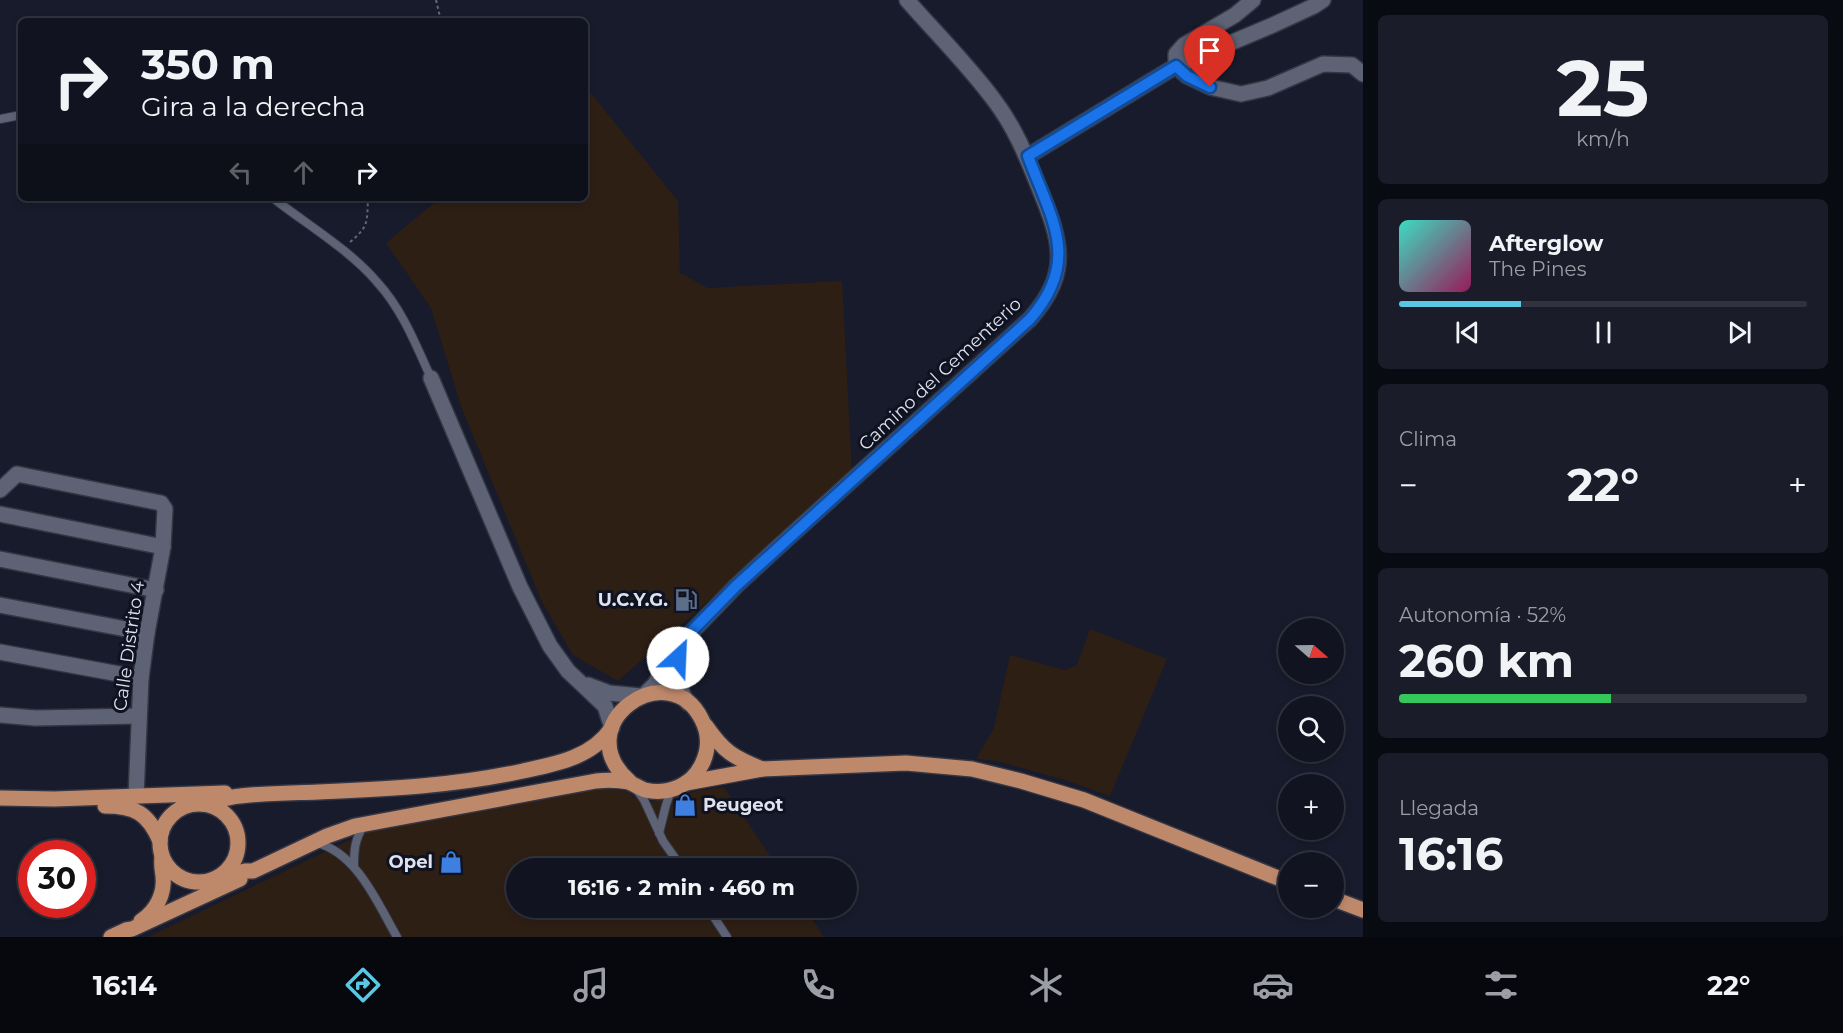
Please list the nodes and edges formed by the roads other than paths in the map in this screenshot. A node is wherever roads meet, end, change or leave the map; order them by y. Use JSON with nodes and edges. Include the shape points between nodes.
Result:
{"nodes":[{"id":1,"x":907,"y":0,"type":"edge"},
{"id":2,"x":1253,"y":0,"type":"edge"},
{"id":3,"x":1323,"y":0,"type":"edge"},
{"id":4,"x":1176,"y":66,"type":"junction"},
{"id":5,"x":1363,"y":74,"type":"edge"},
{"id":6,"x":18,"y":116,"type":"edge"},
{"id":7,"x":0,"y":119,"type":"edge"},
{"id":8,"x":1028,"y":156,"type":"junction"},
{"id":9,"x":277,"y":201,"type":"edge"},
{"id":10,"x":431,"y":378,"type":"joint"},
{"id":11,"x":0,"y":490,"type":"edge"},
{"id":12,"x":0,"y":514,"type":"edge"},
{"id":13,"x":163,"y":547,"type":"junction"},
{"id":14,"x":0,"y":559,"type":"edge"},
{"id":15,"x":156,"y":590,"type":"junction"},
{"id":16,"x":0,"y":605,"type":"edge"},
{"id":17,"x":147,"y":633,"type":"junction"},
{"id":18,"x":683,"y":640,"type":"junction"},
{"id":19,"x":0,"y":652,"type":"edge"},
{"id":20,"x":141,"y":678,"type":"junction"},
{"id":21,"x":582,"y":684,"type":"junction"},
{"id":22,"x":642,"y":696,"type":"junction"},
{"id":23,"x":688,"y":703,"type":"junction"},
{"id":24,"x":0,"y":715,"type":"edge"},
{"id":25,"x":139,"y":716,"type":"junction"},
{"id":26,"x":704,"y":724,"type":"junction"},
{"id":27,"x":611,"y":729,"type":"junction"},
{"id":28,"x":762,"y":768,"type":"junction"},
{"id":29,"x":630,"y":783,"type":"junction"},
{"id":30,"x":686,"y":783,"type":"junction"},
{"id":31,"x":671,"y":790,"type":"junction"},
{"id":32,"x":136,"y":796,"type":"junction"},
{"id":33,"x":239,"y":796,"type":"junction"},
{"id":34,"x":0,"y":798,"type":"edge"},
{"id":35,"x":0,"y":805,"type":"edge"},
{"id":36,"x":197,"y":805,"type":"junction"},
{"id":37,"x":364,"y":824,"type":"junction"},
{"id":38,"x":659,"y":833,"type":"junction"},
{"id":39,"x":311,"y":843,"type":"junction"},
{"id":40,"x":161,"y":848,"type":"junction"},
{"id":41,"x":675,"y":858,"type":"edge"},
{"id":42,"x":354,"y":866,"type":"junction"},
{"id":43,"x":253,"y":872,"type":"junction"},
{"id":44,"x":1278,"y":878,"type":"edge"},
{"id":45,"x":214,"y":879,"type":"junction"},
{"id":46,"x":1344,"y":903,"type":"edge"},
{"id":47,"x":1361,"y":909,"type":"edge"},
{"id":48,"x":715,"y":918,"type":"edge"},
{"id":49,"x":126,"y":930,"type":"junction"},
{"id":50,"x":111,"y":937,"type":"edge"},
{"id":51,"x":397,"y":937,"type":"edge"},
{"id":52,"x":727,"y":937,"type":"edge"}],
"edges":[{"from":1,"to":8,"type":"street","name":"Camino del Cementerio","via":[[995,100]]},
{"from":2,"to":4,"type":"street","via":[[1184,45],[1176,54]]},
{"from":3,"to":4,"type":"street"},
{"from":4,"to":5,"type":"street","via":[[1210,87],[1241,94],[1268,88],[1323,64],[1352,65]]},
{"from":4,"to":8,"type":"street"},
{"from":6,"to":7,"type":"lane"},
{"from":8,"to":18,"type":"street","name":"Camino del Cementerio","via":[[1054,224],[1059,253],[1053,286],[1044,303],[752,571]]},
{"from":9,"to":10,"type":"lane","via":[[366,270],[391,299]]},
{"from":10,"to":21,"type":"street","via":[[525,597],[550,646]]},
{"from":11,"to":13,"type":"street","name":"Calle Distrito 4","via":[[17,474],[161,503],[165,510]]},
{"from":12,"to":13,"type":"street"},
{"from":13,"to":15,"type":"street","name":"Calle Distrito 4"},
{"from":14,"to":15,"type":"street"},
{"from":15,"to":17,"type":"street","name":"Calle Distrito 4"},
{"from":16,"to":17,"type":"street"},
{"from":17,"to":20,"type":"street","name":"Calle Distrito 4"},
{"from":18,"to":22,"type":"street","name":"Camino del Cementerio","via":[[677,643],[655,684]]},
{"from":18,"to":23,"type":"street","via":[[676,676]]},
{"from":19,"to":20,"type":"street"},
{"from":20,"to":25,"type":"street","name":"Calle Distrito 4"},
{"from":21,"to":22,"type":"street","via":[[609,693]]},
{"from":21,"to":27,"type":"street","via":[[605,706]]},
{"from":22,"to":23,"type":"main road","via":[[670,694]]},
{"from":22,"to":27,"type":"main road","via":[[622,709]]},
{"from":23,"to":26,"type":"main road"},
{"from":24,"to":25,"type":"street"},
{"from":25,"to":32,"type":"street","name":"Calle Distrito 4"},
{"from":26,"to":28,"type":"main road","via":[[726,751]]},
{"from":26,"to":30,"type":"main road","via":[[706,757]]},
{"from":27,"to":29,"type":"main road","via":[[612,759]]},
{"from":27,"to":33,"type":"main road","via":[[602,741],[573,758],[473,781]]},
{"from":28,"to":30,"type":"main road"},
{"from":28,"to":44,"type":"main road","via":[[906,763],[972,769],[1084,800]]},
{"from":29,"to":31,"type":"main road","via":[[657,792]]},
{"from":29,"to":37,"type":"main road","via":[[596,781]]},
{"from":29,"to":38,"type":"lane","via":[[644,800]]},
{"from":30,"to":31,"type":"main road"},
{"from":31,"to":38,"type":"lane"},
{"from":32,"to":33,"type":"main road"},
{"from":32,"to":34,"type":"main road"},
{"from":32,"to":36,"type":"main road","via":[[154,802]]},
{"from":33,"to":36,"type":"main road"},
{"from":35,"to":40,"type":"main road","via":[[131,808],[154,827]]},
{"from":36,"to":40,"type":"main road","via":[[169,819],[164,825]]},
{"from":36,"to":45,"type":"main road","via":[[215,807],[225,813],[237,832],[236,854],[224,873]]},
{"from":37,"to":39,"type":"main road"},
{"from":37,"to":42,"type":"lane","via":[[356,837]]},
{"from":38,"to":41,"type":"lane"},
{"from":39,"to":42,"type":"lane","via":[[333,849]]},
{"from":39,"to":43,"type":"main road"},
{"from":40,"to":45,"type":"main road","via":[[172,870],[187,880]]},
{"from":40,"to":49,"type":"main road","via":[[163,887],[158,903],[149,915]]},
{"from":42,"to":51,"type":"lane"},
{"from":43,"to":45,"type":"main road"},
{"from":43,"to":49,"type":"main road"},
{"from":46,"to":47,"type":"main road"},
{"from":48,"to":52,"type":"lane"},
{"from":49,"to":50,"type":"main road"}]}
